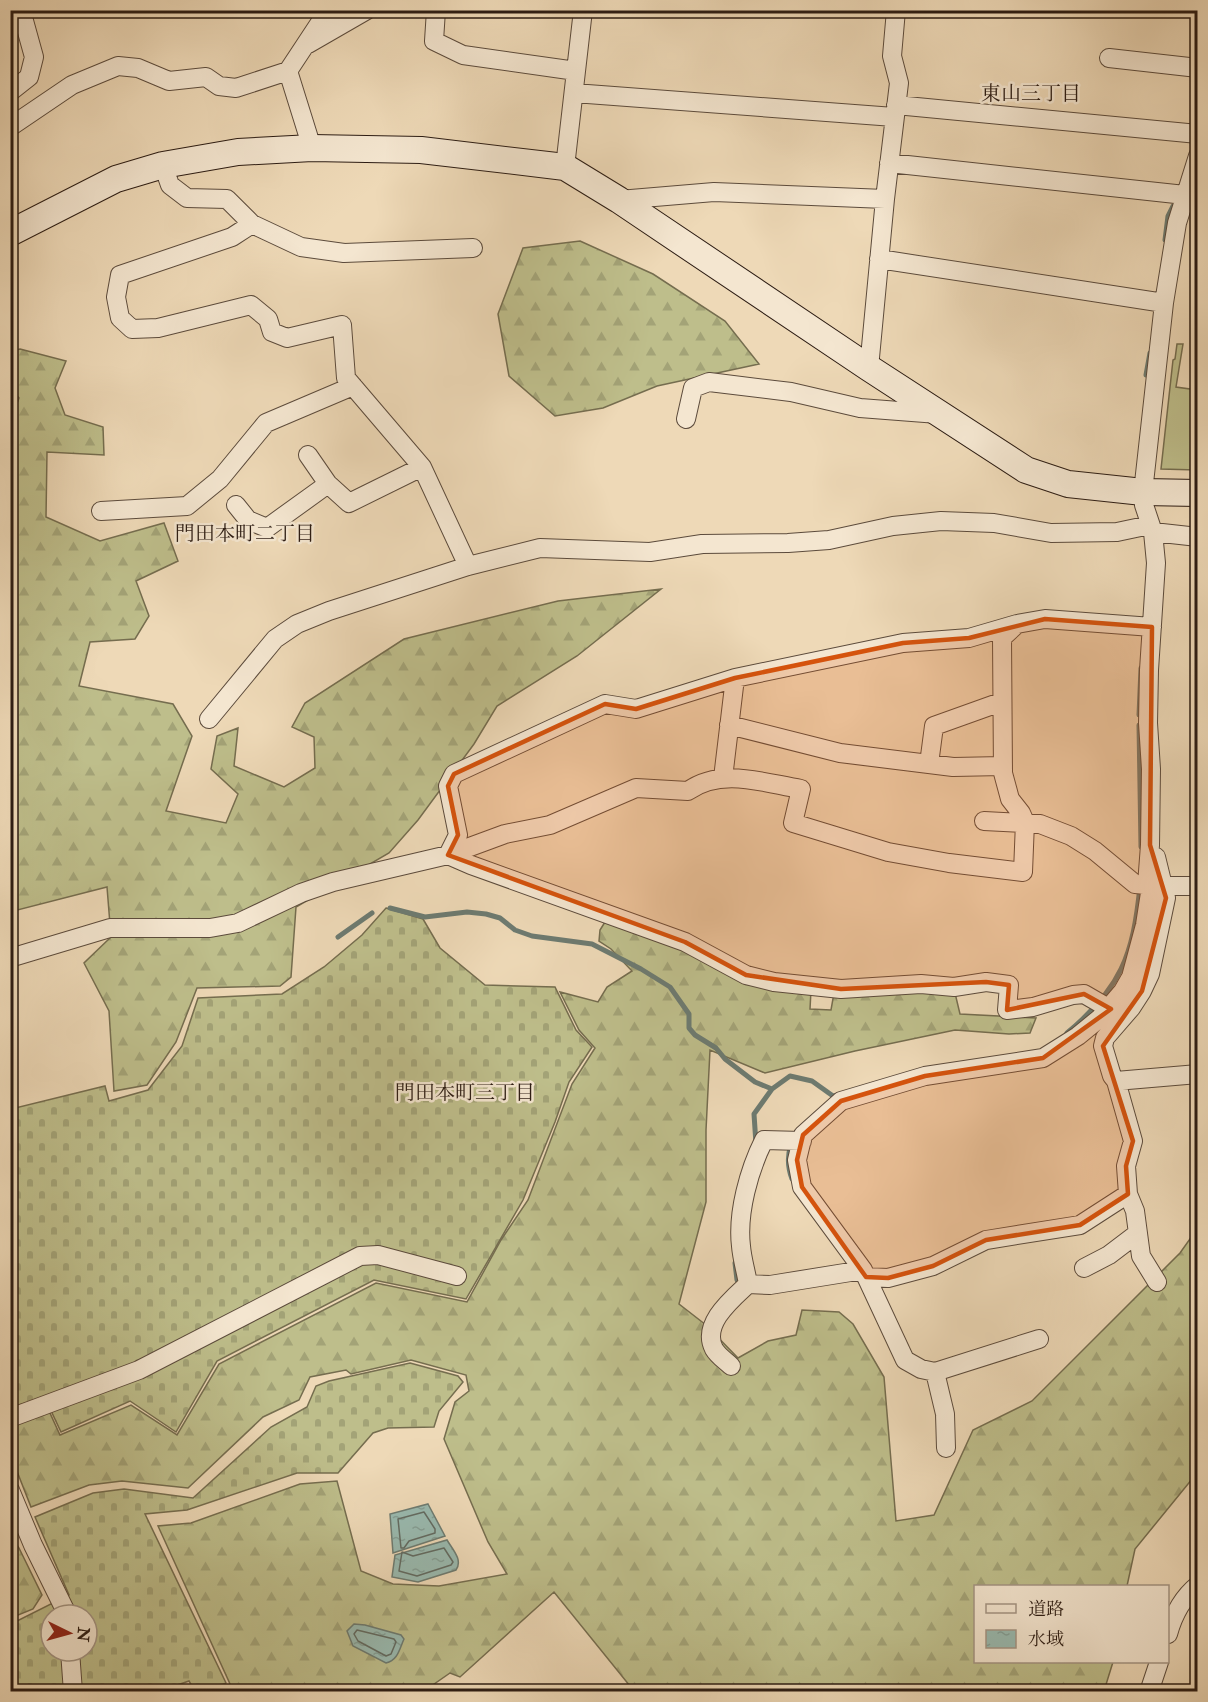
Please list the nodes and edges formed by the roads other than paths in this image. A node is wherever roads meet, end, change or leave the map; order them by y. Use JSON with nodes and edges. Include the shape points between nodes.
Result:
{"nodes":[{"id":1,"x":21,"y":10,"type":"edge"},
{"id":2,"x":339,"y":10,"type":"edge"},
{"id":3,"x":367,"y":10,"type":"edge"},
{"id":4,"x":436,"y":10,"type":"edge"},
{"id":5,"x":583,"y":10,"type":"edge"},
{"id":6,"x":896,"y":10,"type":"edge"},
{"id":7,"x":304,"y":47,"type":"junction"},
{"id":8,"x":1109,"y":58,"type":"dead end"},
{"id":9,"x":1197,"y":68,"type":"edge"},
{"id":10,"x":288,"y":71,"type":"junction"},
{"id":11,"x":576,"y":71,"type":"junction"},
{"id":12,"x":10,"y":92,"type":"edge"},
{"id":13,"x":574,"y":93,"type":"junction"},
{"id":14,"x":895,"y":111,"type":"junction"},
{"id":15,"x":10,"y":120,"type":"edge"},
{"id":16,"x":11,"y":127,"type":"edge"},
{"id":17,"x":1197,"y":134,"type":"edge"},
{"id":18,"x":312,"y":148,"type":"junction"},
{"id":19,"x":1197,"y":156,"type":"edge"},
{"id":20,"x":889,"y":163,"type":"junction"},
{"id":21,"x":163,"y":165,"type":"junction"},
{"id":22,"x":565,"y":167,"type":"junction"},
{"id":23,"x":1185,"y":195,"type":"junction"},
{"id":24,"x":885,"y":199,"type":"junction"},
{"id":25,"x":619,"y":200,"type":"junction"},
{"id":26,"x":252,"y":224,"type":"junction"},
{"id":27,"x":10,"y":233,"type":"edge"},
{"id":28,"x":473,"y":248,"type":"dead end"},
{"id":29,"x":879,"y":259,"type":"junction"},
{"id":30,"x":1164,"y":303,"type":"junction"},
{"id":31,"x":869,"y":368,"type":"junction"},
{"id":32,"x":353,"y":386,"type":"junction"},
{"id":33,"x":939,"y":414,"type":"junction"},
{"id":34,"x":687,"y":419,"type":"dead end"},
{"id":35,"x":308,"y":455,"type":"dead end"},
{"id":36,"x":423,"y":467,"type":"junction"},
{"id":37,"x":328,"y":483,"type":"junction"},
{"id":38,"x":1143,"y":492,"type":"junction"},
{"id":39,"x":1197,"y":493,"type":"edge"},
{"id":40,"x":236,"y":505,"type":"dead end"},
{"id":41,"x":101,"y":511,"type":"dead end"},
{"id":42,"x":1152,"y":529,"type":"junction"},
{"id":43,"x":1197,"y":537,"type":"edge"},
{"id":44,"x":468,"y":566,"type":"junction"},
{"id":45,"x":1017,"y":624,"type":"junction"},
{"id":46,"x":1152,"y":627,"type":"junction"},
{"id":47,"x":735,"y":678,"type":"junction"},
{"id":48,"x":1001,"y":702,"type":"junction"},
{"id":49,"x":209,"y":719,"type":"dead end"},
{"id":50,"x":729,"y":725,"type":"junction"},
{"id":51,"x":929,"y":764,"type":"junction"},
{"id":52,"x":1003,"y":766,"type":"junction"},
{"id":53,"x":723,"y":778,"type":"junction"},
{"id":54,"x":984,"y":821,"type":"dead end"},
{"id":55,"x":1025,"y":822,"type":"junction"},
{"id":56,"x":448,"y":855,"type":"junction"},
{"id":57,"x":1148,"y":885,"type":"junction"},
{"id":58,"x":1197,"y":886,"type":"edge"},
{"id":59,"x":10,"y":958,"type":"edge"},
{"id":60,"x":1103,"y":1005,"type":"junction"},
{"id":61,"x":1197,"y":1074,"type":"edge"},
{"id":62,"x":1116,"y":1081,"type":"junction"},
{"id":63,"x":796,"y":1141,"type":"junction"},
{"id":64,"x":1128,"y":1194,"type":"junction"},
{"id":65,"x":1138,"y":1233,"type":"junction"},
{"id":66,"x":1084,"y":1268,"type":"dead end"},
{"id":67,"x":864,"y":1273,"type":"junction"},
{"id":68,"x":457,"y":1276,"type":"dead end"},
{"id":69,"x":1157,"y":1282,"type":"dead end"},
{"id":70,"x":748,"y":1284,"type":"junction"},
{"id":71,"x":1040,"y":1339,"type":"dead end"},
{"id":72,"x":731,"y":1366,"type":"dead end"},
{"id":73,"x":935,"y":1372,"type":"junction"},
{"id":74,"x":10,"y":1418,"type":"edge"},
{"id":75,"x":946,"y":1448,"type":"dead end"},
{"id":76,"x":10,"y":1490,"type":"edge"},
{"id":77,"x":1197,"y":1585,"type":"edge"},
{"id":78,"x":62,"y":1603,"type":"edge"},
{"id":79,"x":1169,"y":1629,"type":"edge"},
{"id":80,"x":70,"y":1663,"type":"edge"},
{"id":81,"x":1159,"y":1663,"type":"edge"},
{"id":82,"x":73,"y":1692,"type":"edge"},
{"id":83,"x":1149,"y":1692,"type":"edge"}],
"edges":[{"from":1,"to":12,"type":"street","via":[[34,57],[29,77]]},
{"from":2,"to":7,"type":"street","via":[[321,21]]},
{"from":3,"to":7,"type":"street"},
{"from":4,"to":11,"type":"street","via":[[434,41],[463,55]]},
{"from":5,"to":11,"type":"street"},
{"from":6,"to":14,"type":"street","via":[[892,56],[898,83]]},
{"from":7,"to":10,"type":"street"},
{"from":8,"to":9,"type":"street"},
{"from":10,"to":16,"type":"street","via":[[236,88],[219,86],[206,77],[169,81],[138,68],[118,66],[72,85]]},
{"from":10,"to":18,"type":"street"},
{"from":11,"to":13,"type":"street"},
{"from":13,"to":14,"type":"street"},
{"from":13,"to":22,"type":"street"},
{"from":14,"to":17,"type":"street"},
{"from":14,"to":20,"type":"street"},
{"from":15,"to":16,"type":"street"},
{"from":18,"to":21,"type":"street","via":[[238,152]]},
{"from":18,"to":22,"type":"street","via":[[421,150]]},
{"from":19,"to":23,"type":"street"},
{"from":20,"to":23,"type":"street"},
{"from":20,"to":24,"type":"street"},
{"from":21,"to":26,"type":"street","via":[[170,184],[187,198],[227,199]]},
{"from":21,"to":27,"type":"street","via":[[116,179]]},
{"from":22,"to":25,"type":"street"},
{"from":23,"to":30,"type":"street"},
{"from":24,"to":25,"type":"street","via":[[714,192]]},
{"from":24,"to":29,"type":"street"},
{"from":25,"to":31,"type":"street"},
{"from":26,"to":28,"type":"street","via":[[301,248],[344,253]]},
{"from":26,"to":32,"type":"street","via":[[232,237],[120,275],[116,297],[120,318],[132,329],[158,328],[251,305],[268,319],[272,332],[288,338],[342,325],[346,378]]},
{"from":29,"to":30,"type":"street"},
{"from":29,"to":31,"type":"street"},
{"from":30,"to":38,"type":"street"},
{"from":31,"to":33,"type":"street"},
{"from":32,"to":36,"type":"street"},
{"from":32,"to":41,"type":"street","via":[[266,423],[220,479],[187,506]]},
{"from":33,"to":34,"type":"street","via":[[860,408],[791,392],[709,382],[693,388]]},
{"from":33,"to":38,"type":"street","via":[[1026,470],[1068,484]]},
{"from":35,"to":37,"type":"street"},
{"from":36,"to":37,"type":"street","via":[[349,502]]},
{"from":36,"to":44,"type":"street"},
{"from":37,"to":40,"type":"street","via":[[267,528],[248,520]]},
{"from":38,"to":39,"type":"street"},
{"from":38,"to":42,"type":"street"},
{"from":42,"to":43,"type":"street"},
{"from":42,"to":44,"type":"street","via":[[1051,533],[994,523],[941,520],[829,540],[788,543],[702,544],[650,552],[540,548]]},
{"from":42,"to":46,"type":"street","via":[[1156,563]]},
{"from":44,"to":49,"type":"street","via":[[297,624],[275,639]]},
{"from":45,"to":46,"type":"street","via":[[1045,619]]},
{"from":45,"to":47,"type":"street","via":[[969,638],[903,643]]},
{"from":45,"to":48,"type":"street","via":[[1002,638]]},
{"from":46,"to":57,"type":"street","via":[[1148,723],[1150,845],[1156,855]]},
{"from":47,"to":50,"type":"street"},
{"from":47,"to":56,"type":"street","via":[[636,709],[605,704],[454,774],[448,786],[459,835]]},
{"from":48,"to":51,"type":"street","via":[[934,726]]},
{"from":48,"to":52,"type":"street"},
{"from":50,"to":51,"type":"street","via":[[840,753]]},
{"from":50,"to":53,"type":"street"},
{"from":51,"to":52,"type":"street"},
{"from":52,"to":55,"type":"street","via":[[1010,799]]},
{"from":53,"to":55,"type":"street","via":[[801,789],[793,823],[888,852],[949,863],[1023,872]]},
{"from":53,"to":56,"type":"street","via":[[688,791],[636,788],[550,825],[505,834]]},
{"from":54,"to":55,"type":"street"},
{"from":55,"to":57,"type":"street","via":[[1071,836],[1135,884]]},
{"from":56,"to":59,"type":"street","via":[[333,882],[238,923],[210,928],[110,927]]},
{"from":56,"to":60,"type":"street","via":[[685,942],[746,975],[774,982],[841,989],[921,984],[954,987],[986,982],[1009,985],[1007,1010],[1084,994]]},
{"from":57,"to":58,"type":"street"},
{"from":57,"to":60,"type":"street","via":[[1150,893],[1131,977]]},
{"from":57,"to":62,"type":"street","via":[[1166,893],[1166,898],[1150,974],[1137,1000],[1105,1038],[1103,1046]]},
{"from":60,"to":63,"type":"street","via":[[1078,1036],[1043,1058],[925,1076],[841,1101]]},
{"from":61,"to":62,"type":"street"},
{"from":62,"to":64,"type":"street","via":[[1133,1141],[1126,1166]]},
{"from":63,"to":67,"type":"street","via":[[802,1186]]},
{"from":63,"to":70,"type":"street","via":[[764,1140],[752,1163],[741,1244]]},
{"from":64,"to":65,"type":"street"},
{"from":64,"to":67,"type":"street","via":[[1080,1225],[986,1240],[933,1266],[888,1278]]},
{"from":65,"to":66,"type":"street","via":[[1109,1256]]},
{"from":65,"to":69,"type":"street","via":[[1142,1256]]},
{"from":67,"to":70,"type":"street","via":[[770,1285]]},
{"from":67,"to":73,"type":"street","via":[[905,1360]]},
{"from":68,"to":74,"type":"street","via":[[378,1255],[360,1256],[138,1370]]},
{"from":70,"to":72,"type":"street","via":[[728,1302],[714,1323],[710,1338],[715,1351]]},
{"from":71,"to":73,"type":"street"},
{"from":73,"to":75,"type":"street","via":[[945,1414]]},
{"from":76,"to":78,"type":"street"},
{"from":77,"to":79,"type":"street"},
{"from":80,"to":82,"type":"street"},
{"from":81,"to":83,"type":"street"}]}
